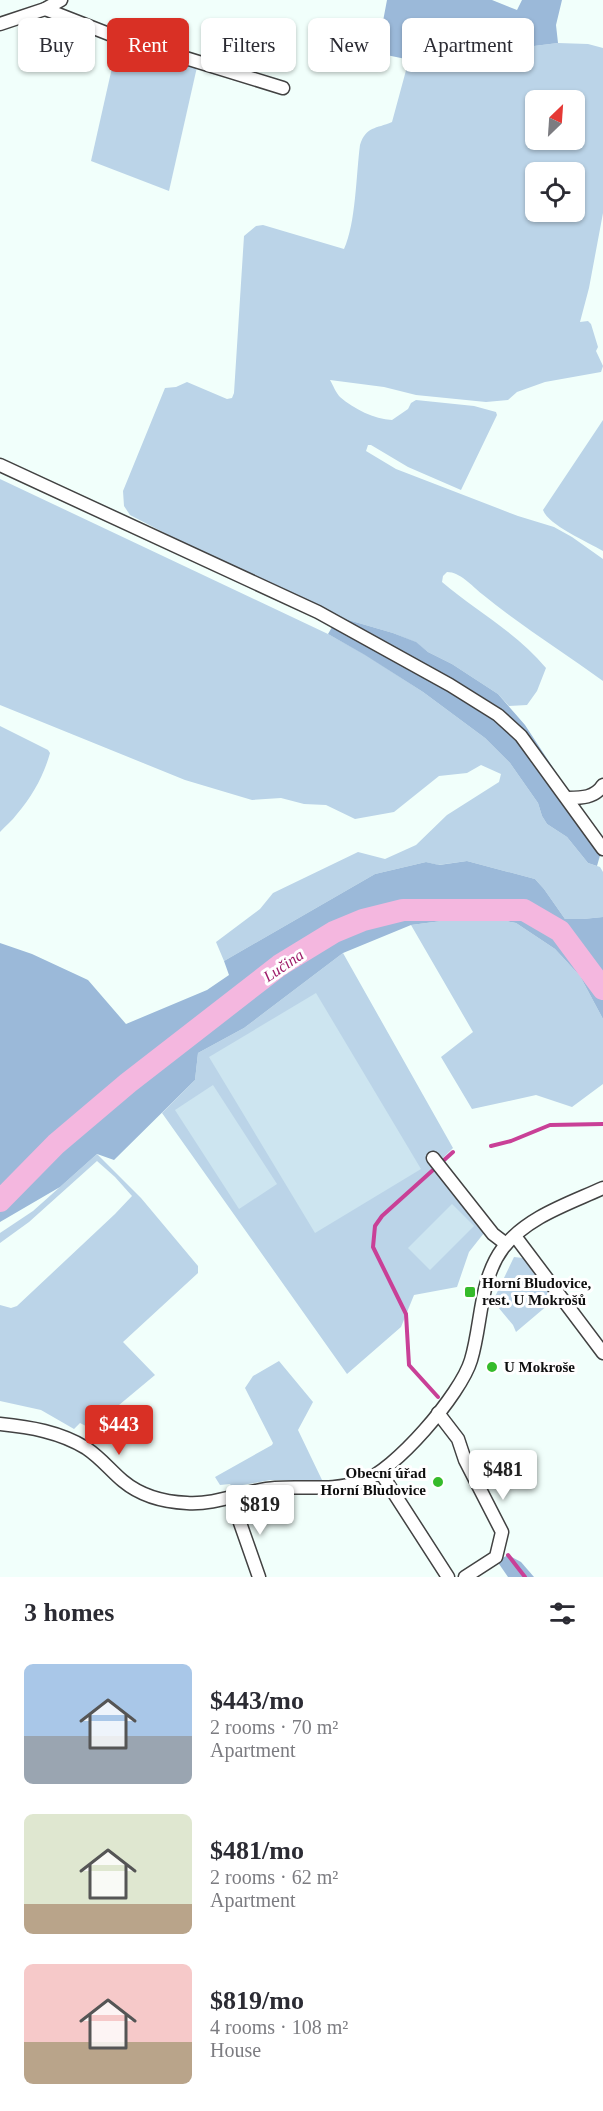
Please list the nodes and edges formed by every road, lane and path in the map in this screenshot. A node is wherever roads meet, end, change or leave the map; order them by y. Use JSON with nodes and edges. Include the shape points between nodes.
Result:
{"nodes":[{"id":1,"x":61,"y":0,"type":"edge"},
{"id":2,"x":45,"y":9,"type":"junction"},
{"id":3,"x":0,"y":24,"type":"edge"},
{"id":4,"x":283,"y":88,"type":"dead end"},
{"id":5,"x":0,"y":465,"type":"edge"},
{"id":6,"x":603,"y":785,"type":"edge"},
{"id":7,"x":568,"y":798,"type":"junction"},
{"id":8,"x":603,"y":849,"type":"edge"},
{"id":9,"x":438,"y":1164,"type":"dead end"},
{"id":10,"x":603,"y":1188,"type":"edge"},
{"id":11,"x":511,"y":1240,"type":"junction"},
{"id":12,"x":603,"y":1353,"type":"edge"},
{"id":13,"x":438,"y":1413,"type":"junction"},
{"id":14,"x":0,"y":1424,"type":"edge"},
{"id":15,"x":381,"y":1473,"type":"junction"},
{"id":16,"x":242,"y":1496,"type":"junction"},
{"id":17,"x":259,"y":1577,"type":"edge"},
{"id":18,"x":448,"y":1577,"type":"edge"},
{"id":19,"x":465,"y":1577,"type":"edge"}],
"edges":[{"from":1,"to":2,"type":"street"},
{"from":2,"to":3,"type":"street"},
{"from":2,"to":4,"type":"street","via":[[114,36]]},
{"from":5,"to":7,"type":"street","via":[[318,612],[450,685],[498,715],[520,736]]},
{"from":6,"to":7,"type":"street","via":[[587,798]]},
{"from":7,"to":8,"type":"street"},
{"from":9,"to":11,"type":"street","via":[[492,1234]]},
{"from":10,"to":11,"type":"street","via":[[540,1217]]},
{"from":11,"to":12,"type":"street"},
{"from":11,"to":13,"type":"street","via":[[495,1262],[486,1287],[471,1361],[457,1389]]},
{"from":13,"to":15,"type":"street"},
{"from":13,"to":19,"type":"street","via":[[458,1439],[502,1532],[496,1557]]},
{"from":14,"to":16,"type":"street","via":[[27,1427],[70,1440],[99,1457],[136,1491],[156,1498],[198,1503]]},
{"from":15,"to":16,"type":"street","via":[[345,1486],[275,1488]]},
{"from":15,"to":18,"type":"street"},
{"from":16,"to":17,"type":"street","via":[[238,1517]]}]}
